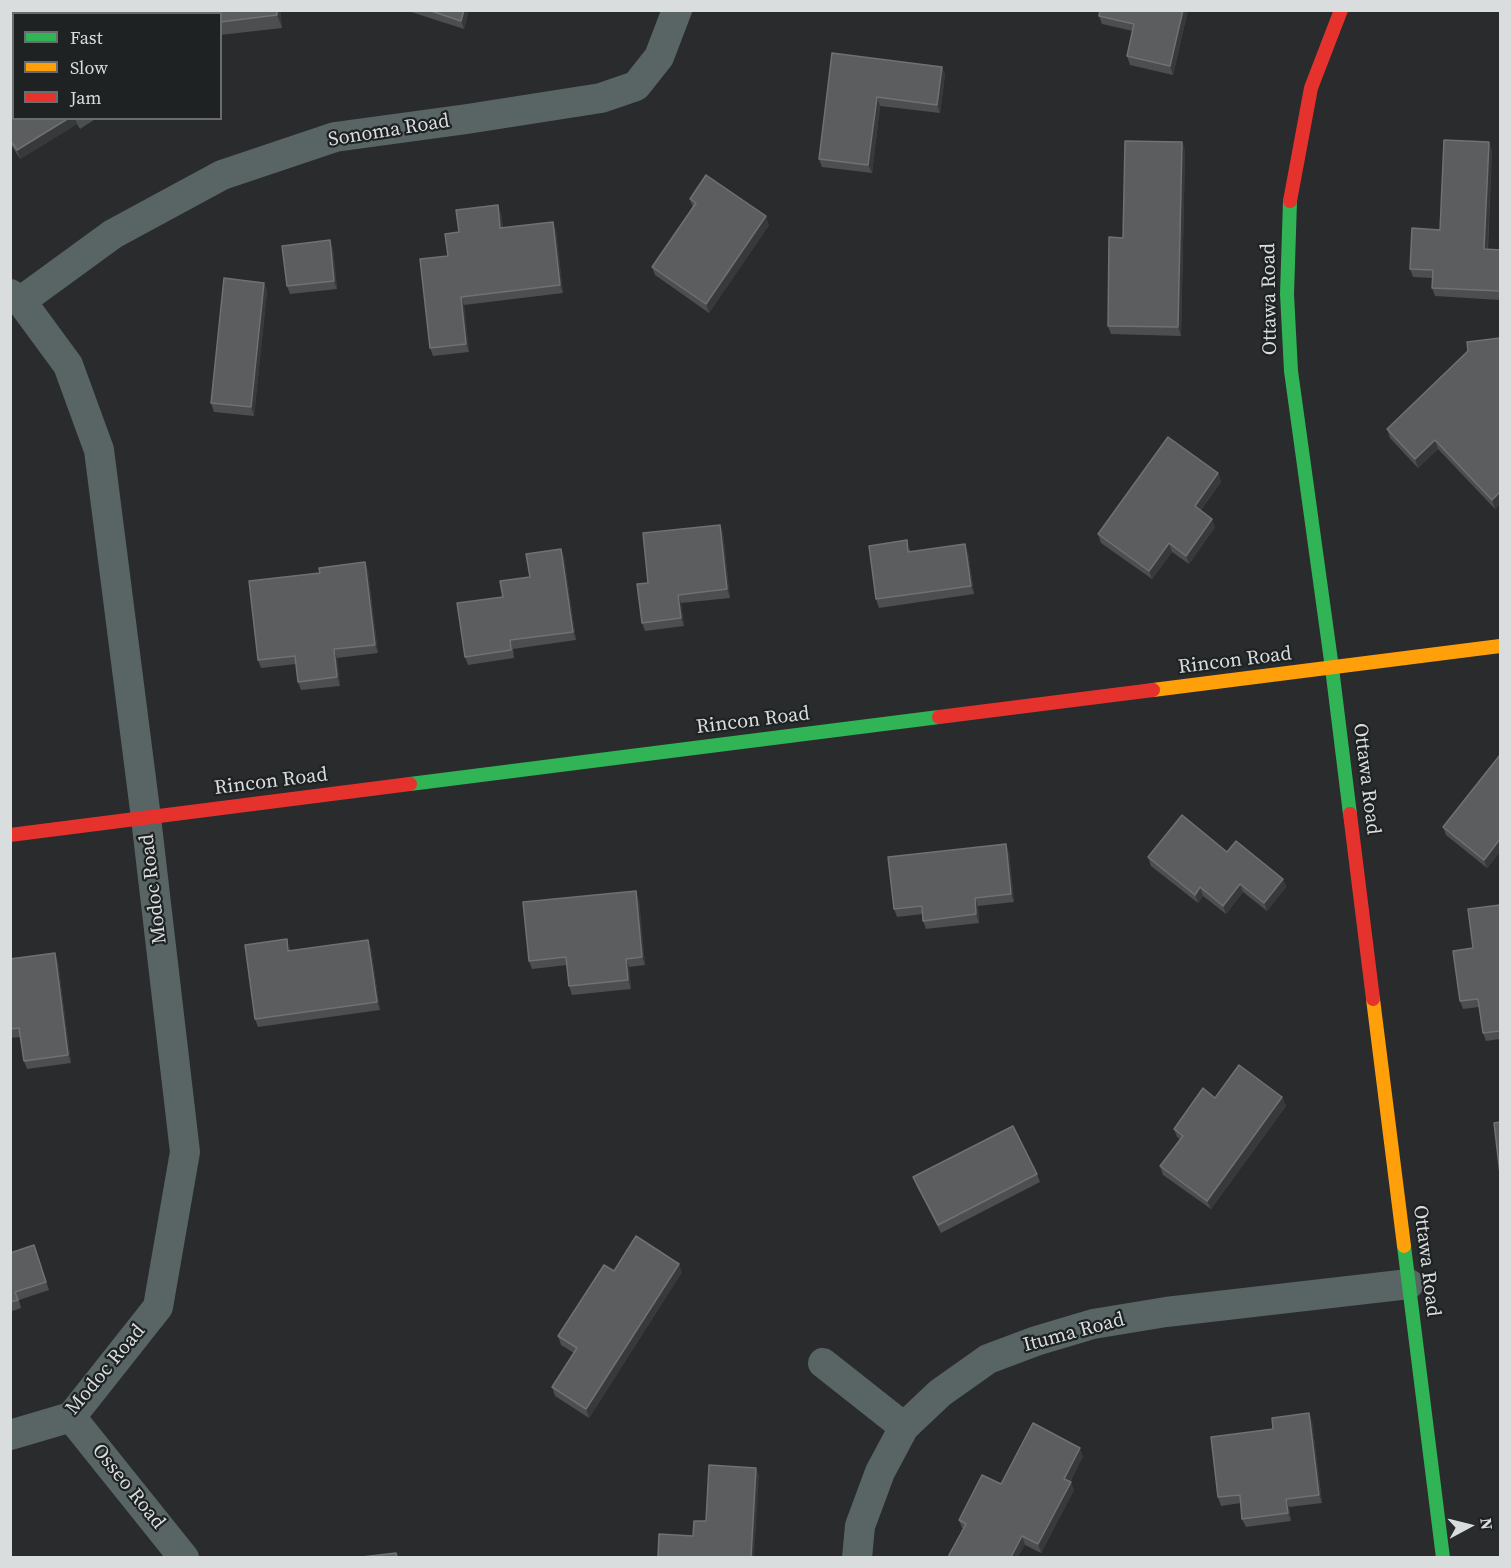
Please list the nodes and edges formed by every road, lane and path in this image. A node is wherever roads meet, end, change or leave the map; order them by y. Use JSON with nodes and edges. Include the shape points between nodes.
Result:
{"nodes":[{"id":1,"x":677,"y":10,"type":"edge"},
{"id":2,"x":1341,"y":10,"type":"edge"},
{"id":3,"x":16,"y":297,"type":"edge"},
{"id":4,"x":1500,"y":646,"type":"edge"},
{"id":5,"x":1332,"y":668,"type":"junction"},
{"id":6,"x":146,"y":818,"type":"junction"},
{"id":7,"x":10,"y":835,"type":"edge"},
{"id":8,"x":1409,"y":1284,"type":"junction"},
{"id":9,"x":823,"y":1363,"type":"dead end"},
{"id":10,"x":71,"y":1417,"type":"junction"},
{"id":11,"x":904,"y":1427,"type":"junction"},
{"id":12,"x":10,"y":1435,"type":"edge"},
{"id":13,"x":184,"y":1557,"type":"edge"},
{"id":14,"x":857,"y":1557,"type":"edge"},
{"id":15,"x":1443,"y":1557,"type":"edge"}],
"edges":[{"from":1,"to":3,"type":"street","name":"Sonoma Road","via":[[659,57],[636,86],[601,98],[335,137],[222,175],[113,234]]},
{"from":2,"to":5,"type":"street","name":"Ottawa Road","via":[[1311,88],[1290,195],[1287,294],[1291,371]]},
{"from":3,"to":6,"type":"street","name":"Modoc Road","via":[[68,364],[99,450]]},
{"from":4,"to":5,"type":"street","name":"Rincon Road"},
{"from":5,"to":6,"type":"street","name":"Rincon Road"},
{"from":5,"to":8,"type":"street","name":"Ottawa Road"},
{"from":6,"to":7,"type":"street","name":"Rincon Road"},
{"from":6,"to":10,"type":"street","name":"Modoc Road","via":[[185,1152],[158,1307]]},
{"from":8,"to":11,"type":"street","name":"Ituma Road","via":[[1166,1312],[1081,1328],[988,1359],[940,1393]]},
{"from":8,"to":15,"type":"street","name":"Ottawa Road"},
{"from":9,"to":11,"type":"street"},
{"from":10,"to":12,"type":"street","name":"Modoc Road"},
{"from":10,"to":13,"type":"street","name":"Osseo Road"},
{"from":11,"to":14,"type":"street","name":"Ituma Road","via":[[880,1472],[860,1526]]}]}
